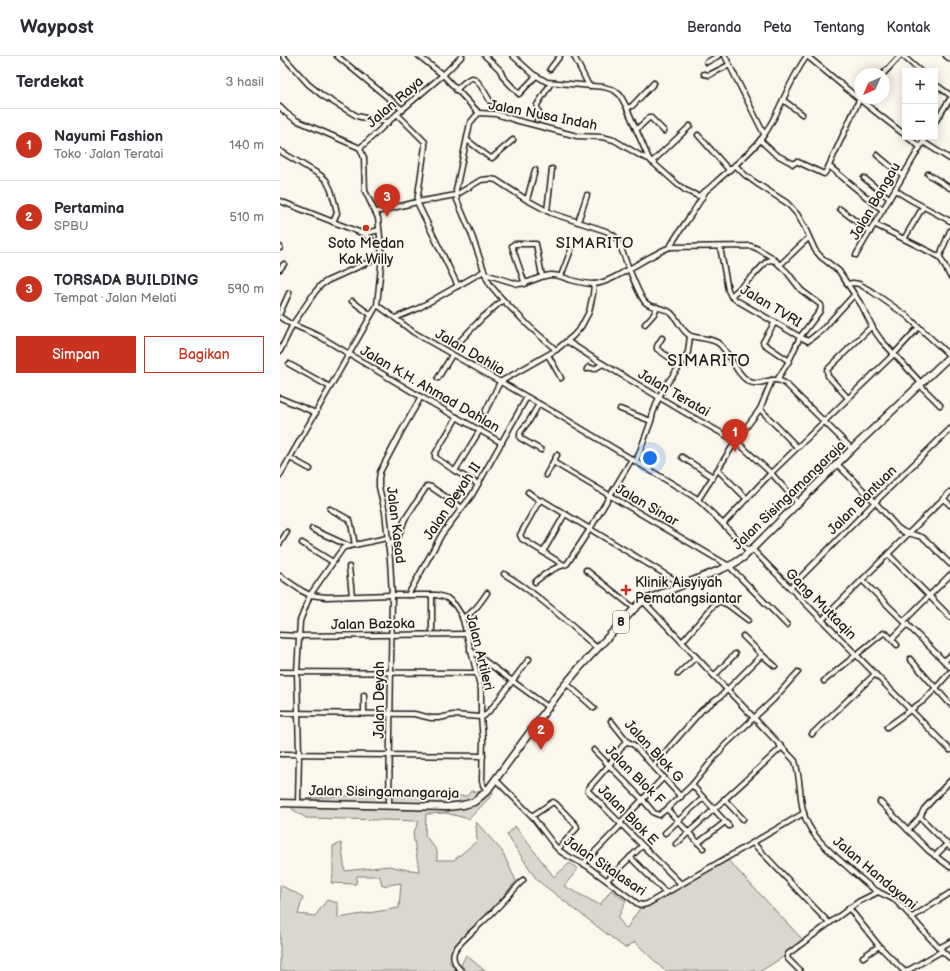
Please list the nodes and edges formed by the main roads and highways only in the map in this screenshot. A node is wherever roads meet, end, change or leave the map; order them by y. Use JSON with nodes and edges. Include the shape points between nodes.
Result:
{"nodes":[{"id":1,"x":950,"y":356,"type":"edge"},
{"id":2,"x":280,"y":803,"type":"edge"}],
"edges":[{"from":1,"to":2,"type":"highway","name":"Jalan Sisingamangaraja","number":"8","via":[[744,557],[729,566],[643,601],[634,608],[566,683],[487,791],[474,802],[447,807]]}]}
